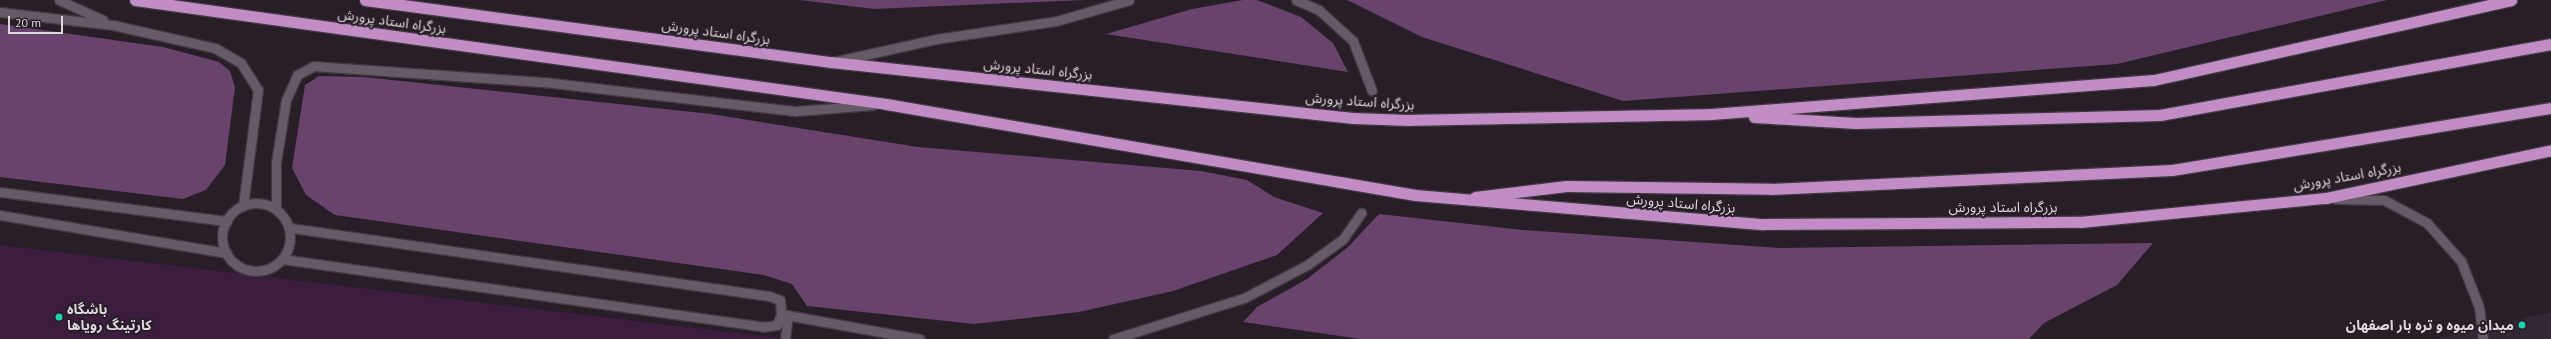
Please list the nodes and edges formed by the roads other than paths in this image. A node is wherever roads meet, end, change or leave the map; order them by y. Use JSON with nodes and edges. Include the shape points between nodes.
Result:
{"nodes":[{"id":1,"x":59,"y":0,"type":"edge"},
{"id":2,"x":136,"y":0,"type":"edge"},
{"id":3,"x":365,"y":0,"type":"edge"},
{"id":4,"x":1129,"y":0,"type":"edge"},
{"id":5,"x":1296,"y":0,"type":"edge"},
{"id":6,"x":2511,"y":0,"type":"edge"},
{"id":7,"x":0,"y":12,"type":"edge"},
{"id":8,"x":113,"y":25,"type":"junction"},
{"id":9,"x":2551,"y":44,"type":"edge"},
{"id":10,"x":831,"y":62,"type":"junction"},
{"id":11,"x":1372,"y":91,"type":"dead end"},
{"id":12,"x":886,"y":104,"type":"junction"},
{"id":13,"x":2551,"y":108,"type":"edge"},
{"id":14,"x":1711,"y":114,"type":"junction"},
{"id":15,"x":2551,"y":150,"type":"edge"},
{"id":16,"x":0,"y":192,"type":"edge"},
{"id":17,"x":2326,"y":198,"type":"junction"},
{"id":18,"x":1451,"y":200,"type":"junction"},
{"id":19,"x":243,"y":206,"type":"junction"},
{"id":20,"x":276,"y":209,"type":"junction"},
{"id":21,"x":1361,"y":213,"type":"dead end"},
{"id":22,"x":0,"y":215,"type":"edge"},
{"id":23,"x":227,"y":221,"type":"junction"},
{"id":24,"x":289,"y":228,"type":"junction"},
{"id":25,"x":226,"y":252,"type":"junction"},
{"id":26,"x":282,"y":260,"type":"junction"},
{"id":27,"x":785,"y":315,"type":"junction"},
{"id":28,"x":785,"y":339,"type":"edge"},
{"id":29,"x":920,"y":339,"type":"edge"},
{"id":30,"x":1113,"y":339,"type":"edge"},
{"id":31,"x":2483,"y":339,"type":"edge"}],
"edges":[{"from":1,"to":8,"type":"lane"},
{"from":2,"to":12,"type":"highway","name":"بزرگراه استاد پرورش"},
{"from":3,"to":10,"type":"highway","name":"بزرگراه استاد پرورش"},
{"from":4,"to":10,"type":"lane","via":[[1056,21],[936,39]]},
{"from":5,"to":11,"type":"lane","via":[[1319,10],[1353,41]]},
{"from":6,"to":14,"type":"highway","name":"بزرگراه استاد پرورش","via":[[2154,80]]},
{"from":7,"to":8,"type":"lane"},
{"from":8,"to":19,"type":"lane","via":[[215,48],[241,63],[258,90]]},
{"from":9,"to":14,"type":"highway","name":"بزرگراه استاد پرورش","via":[[2160,115],[1856,123]]},
{"from":10,"to":14,"type":"highway","name":"بزرگراه استاد پرورش","via":[[1353,118],[1409,120]]},
{"from":12,"to":18,"type":"highway","name":"بزرگراه استاد پرورش"},
{"from":12,"to":20,"type":"lane","via":[[796,111],[567,85],[314,66],[297,75],[286,100],[276,162]]},
{"from":13,"to":18,"type":"highway","name":"بزرگراه استاد پرورش","via":[[2172,170],[1771,189],[1566,186]]},
{"from":15,"to":17,"type":"highway","name":"بزرگراه استاد پرورش"},
{"from":16,"to":23,"type":"lane"},
{"from":17,"to":18,"type":"highway","name":"بزرگراه استاد پرورش","via":[[2080,222],[1771,224]]},
{"from":17,"to":31,"type":"lane","via":[[2384,200],[2427,223],[2461,261],[2480,307]]},
{"from":19,"to":20,"type":"lane","via":[[266,204]]},
{"from":19,"to":23,"type":"lane"},
{"from":20,"to":24,"type":"lane"},
{"from":21,"to":30,"type":"lane","via":[[1343,239],[1307,266],[1251,294]]},
{"from":22,"to":25,"type":"lane"},
{"from":23,"to":25,"type":"lane","via":[[223,231]]},
{"from":24,"to":26,"type":"lane","via":[[290,239]]},
{"from":24,"to":27,"type":"lane","via":[[769,296],[780,300]]},
{"from":25,"to":26,"type":"lane","via":[[237,264],[252,271],[263,270]]},
{"from":26,"to":27,"type":"lane","via":[[763,327],[777,325]]},
{"from":27,"to":28,"type":"lane"},
{"from":27,"to":29,"type":"lane"}]}
